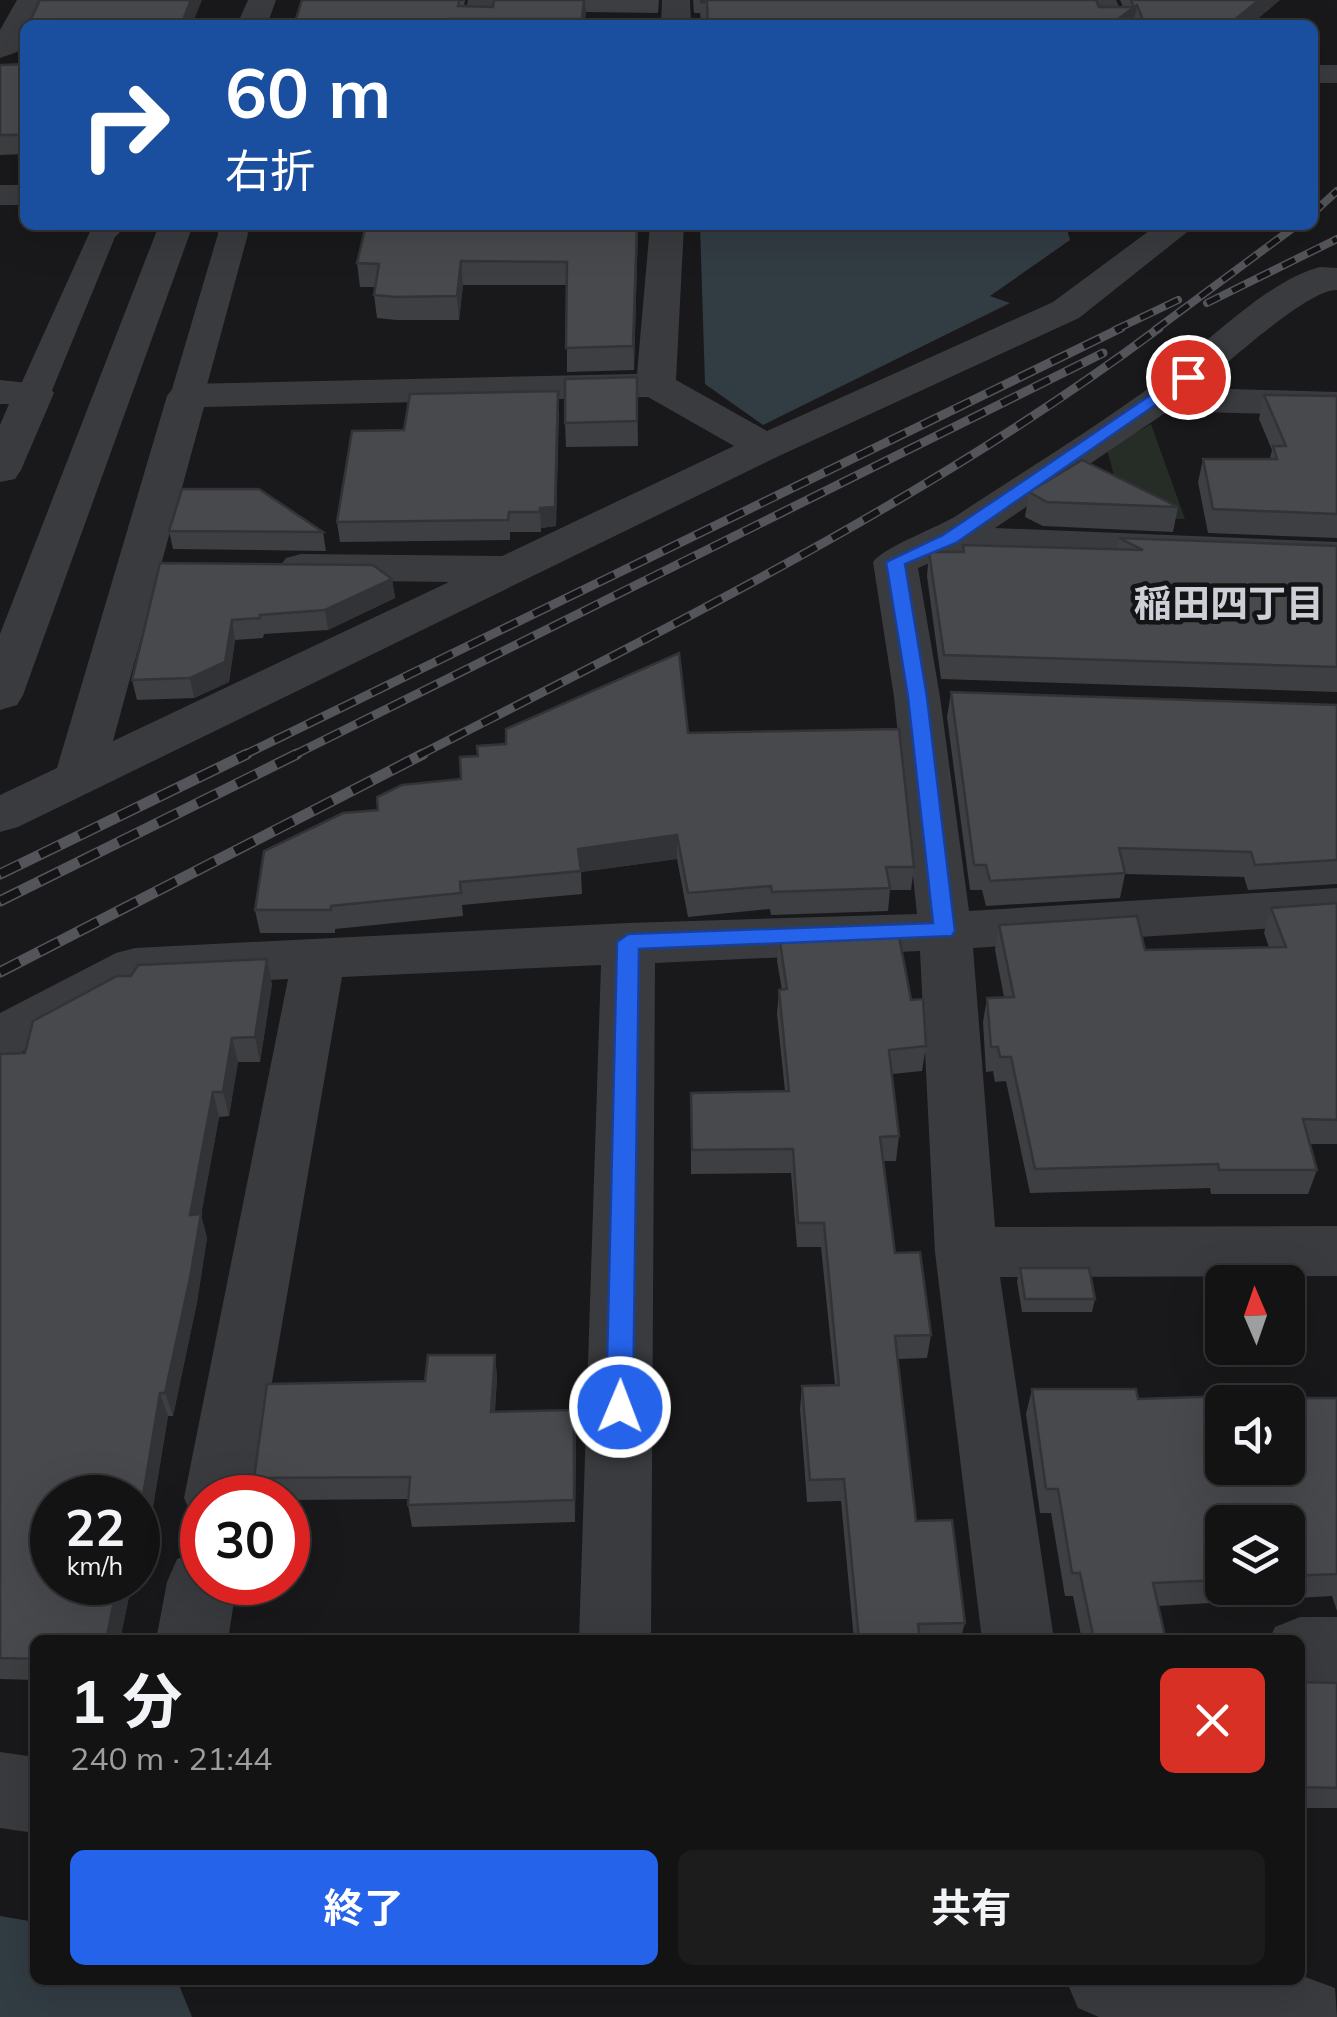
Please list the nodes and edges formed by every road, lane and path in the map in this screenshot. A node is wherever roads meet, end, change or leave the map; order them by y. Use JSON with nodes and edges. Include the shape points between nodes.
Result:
{"nodes":[{"id":1,"x":20,"y":20,"type":"edge"},
{"id":2,"x":4,"y":65,"type":"edge"},
{"id":3,"x":106,"y":230,"type":"edge"},
{"id":4,"x":174,"y":230,"type":"edge"},
{"id":5,"x":233,"y":230,"type":"edge"},
{"id":6,"x":667,"y":230,"type":"edge"},
{"id":7,"x":1172,"y":230,"type":"edge"},
{"id":8,"x":1337,"y":279,"type":"edge"},
{"id":9,"x":656,"y":384,"type":"junction"},
{"id":10,"x":17,"y":393,"type":"edge"},
{"id":11,"x":187,"y":396,"type":"junction"},
{"id":12,"x":1160,"y":398,"type":"junction"},
{"id":13,"x":1337,"y":404,"type":"edge"},
{"id":14,"x":765,"y":447,"type":"junction"},
{"id":15,"x":0,"y":470,"type":"edge"},
{"id":16,"x":950,"y":539,"type":"junction"},
{"id":17,"x":1337,"y":555,"type":"edge"},
{"id":18,"x":256,"y":567,"type":"edge"},
{"id":19,"x":511,"y":569,"type":"junction"},
{"id":20,"x":0,"y":695,"type":"edge"},
{"id":21,"x":79,"y":776,"type":"junction"},
{"id":22,"x":0,"y":815,"type":"edge"},
{"id":23,"x":1337,"y":906,"type":"edge"},
{"id":24,"x":944,"y":931,"type":"junction"},
{"id":25,"x":628,"y":942,"type":"junction"},
{"id":26,"x":319,"y":956,"type":"junction"},
{"id":27,"x":0,"y":1038,"type":"edge"},
{"id":28,"x":1337,"y":1251,"type":"edge"},
{"id":29,"x":966,"y":1252,"type":"junction"},
{"id":30,"x":222,"y":1475,"type":"edge"},
{"id":31,"x":198,"y":1605,"type":"edge"},
{"id":32,"x":193,"y":1635,"type":"edge"},
{"id":33,"x":615,"y":1635,"type":"edge"},
{"id":34,"x":1017,"y":1635,"type":"edge"},
{"id":35,"x":1337,"y":1651,"type":"edge"},
{"id":36,"x":1305,"y":1652,"type":"edge"},
{"id":37,"x":0,"y":1790,"type":"edge"},
{"id":38,"x":30,"y":1794,"type":"edge"},
{"id":39,"x":1133,"y":1985,"type":"edge"},
{"id":40,"x":1306,"y":2017,"type":"edge"}],
"edges":[{"from":1,"to":2,"type":"street"},
{"from":3,"to":10,"type":"street"},
{"from":4,"to":20,"type":"street"},
{"from":5,"to":11,"type":"street"},
{"from":6,"to":9,"type":"street"},
{"from":7,"to":14,"type":"street","via":[[1066,310]]},
{"from":8,"to":12,"type":"street","via":[[1320,278],[1282,302]]},
{"from":9,"to":11,"type":"street"},
{"from":9,"to":14,"type":"street"},
{"from":10,"to":15,"type":"street"},
{"from":11,"to":21,"type":"street","via":[[157,566]]},
{"from":12,"to":13,"type":"street"},
{"from":12,"to":16,"type":"street"},
{"from":14,"to":19,"type":"street"},
{"from":16,"to":17,"type":"street"},
{"from":16,"to":24,"type":"street","via":[[895,562],[938,697]]},
{"from":18,"to":19,"type":"street"},
{"from":19,"to":21,"type":"street"},
{"from":21,"to":22,"type":"street"},
{"from":23,"to":24,"type":"street"},
{"from":24,"to":25,"type":"street"},
{"from":24,"to":29,"type":"street"},
{"from":25,"to":26,"type":"street"},
{"from":25,"to":33,"type":"street"},
{"from":26,"to":27,"type":"street","via":[[135,967]]},
{"from":26,"to":30,"type":"street"},
{"from":28,"to":29,"type":"street"},
{"from":29,"to":34,"type":"street"},
{"from":31,"to":32,"type":"street"},
{"from":35,"to":36,"type":"street"},
{"from":37,"to":38,"type":"street"},
{"from":39,"to":40,"type":"street"}]}
